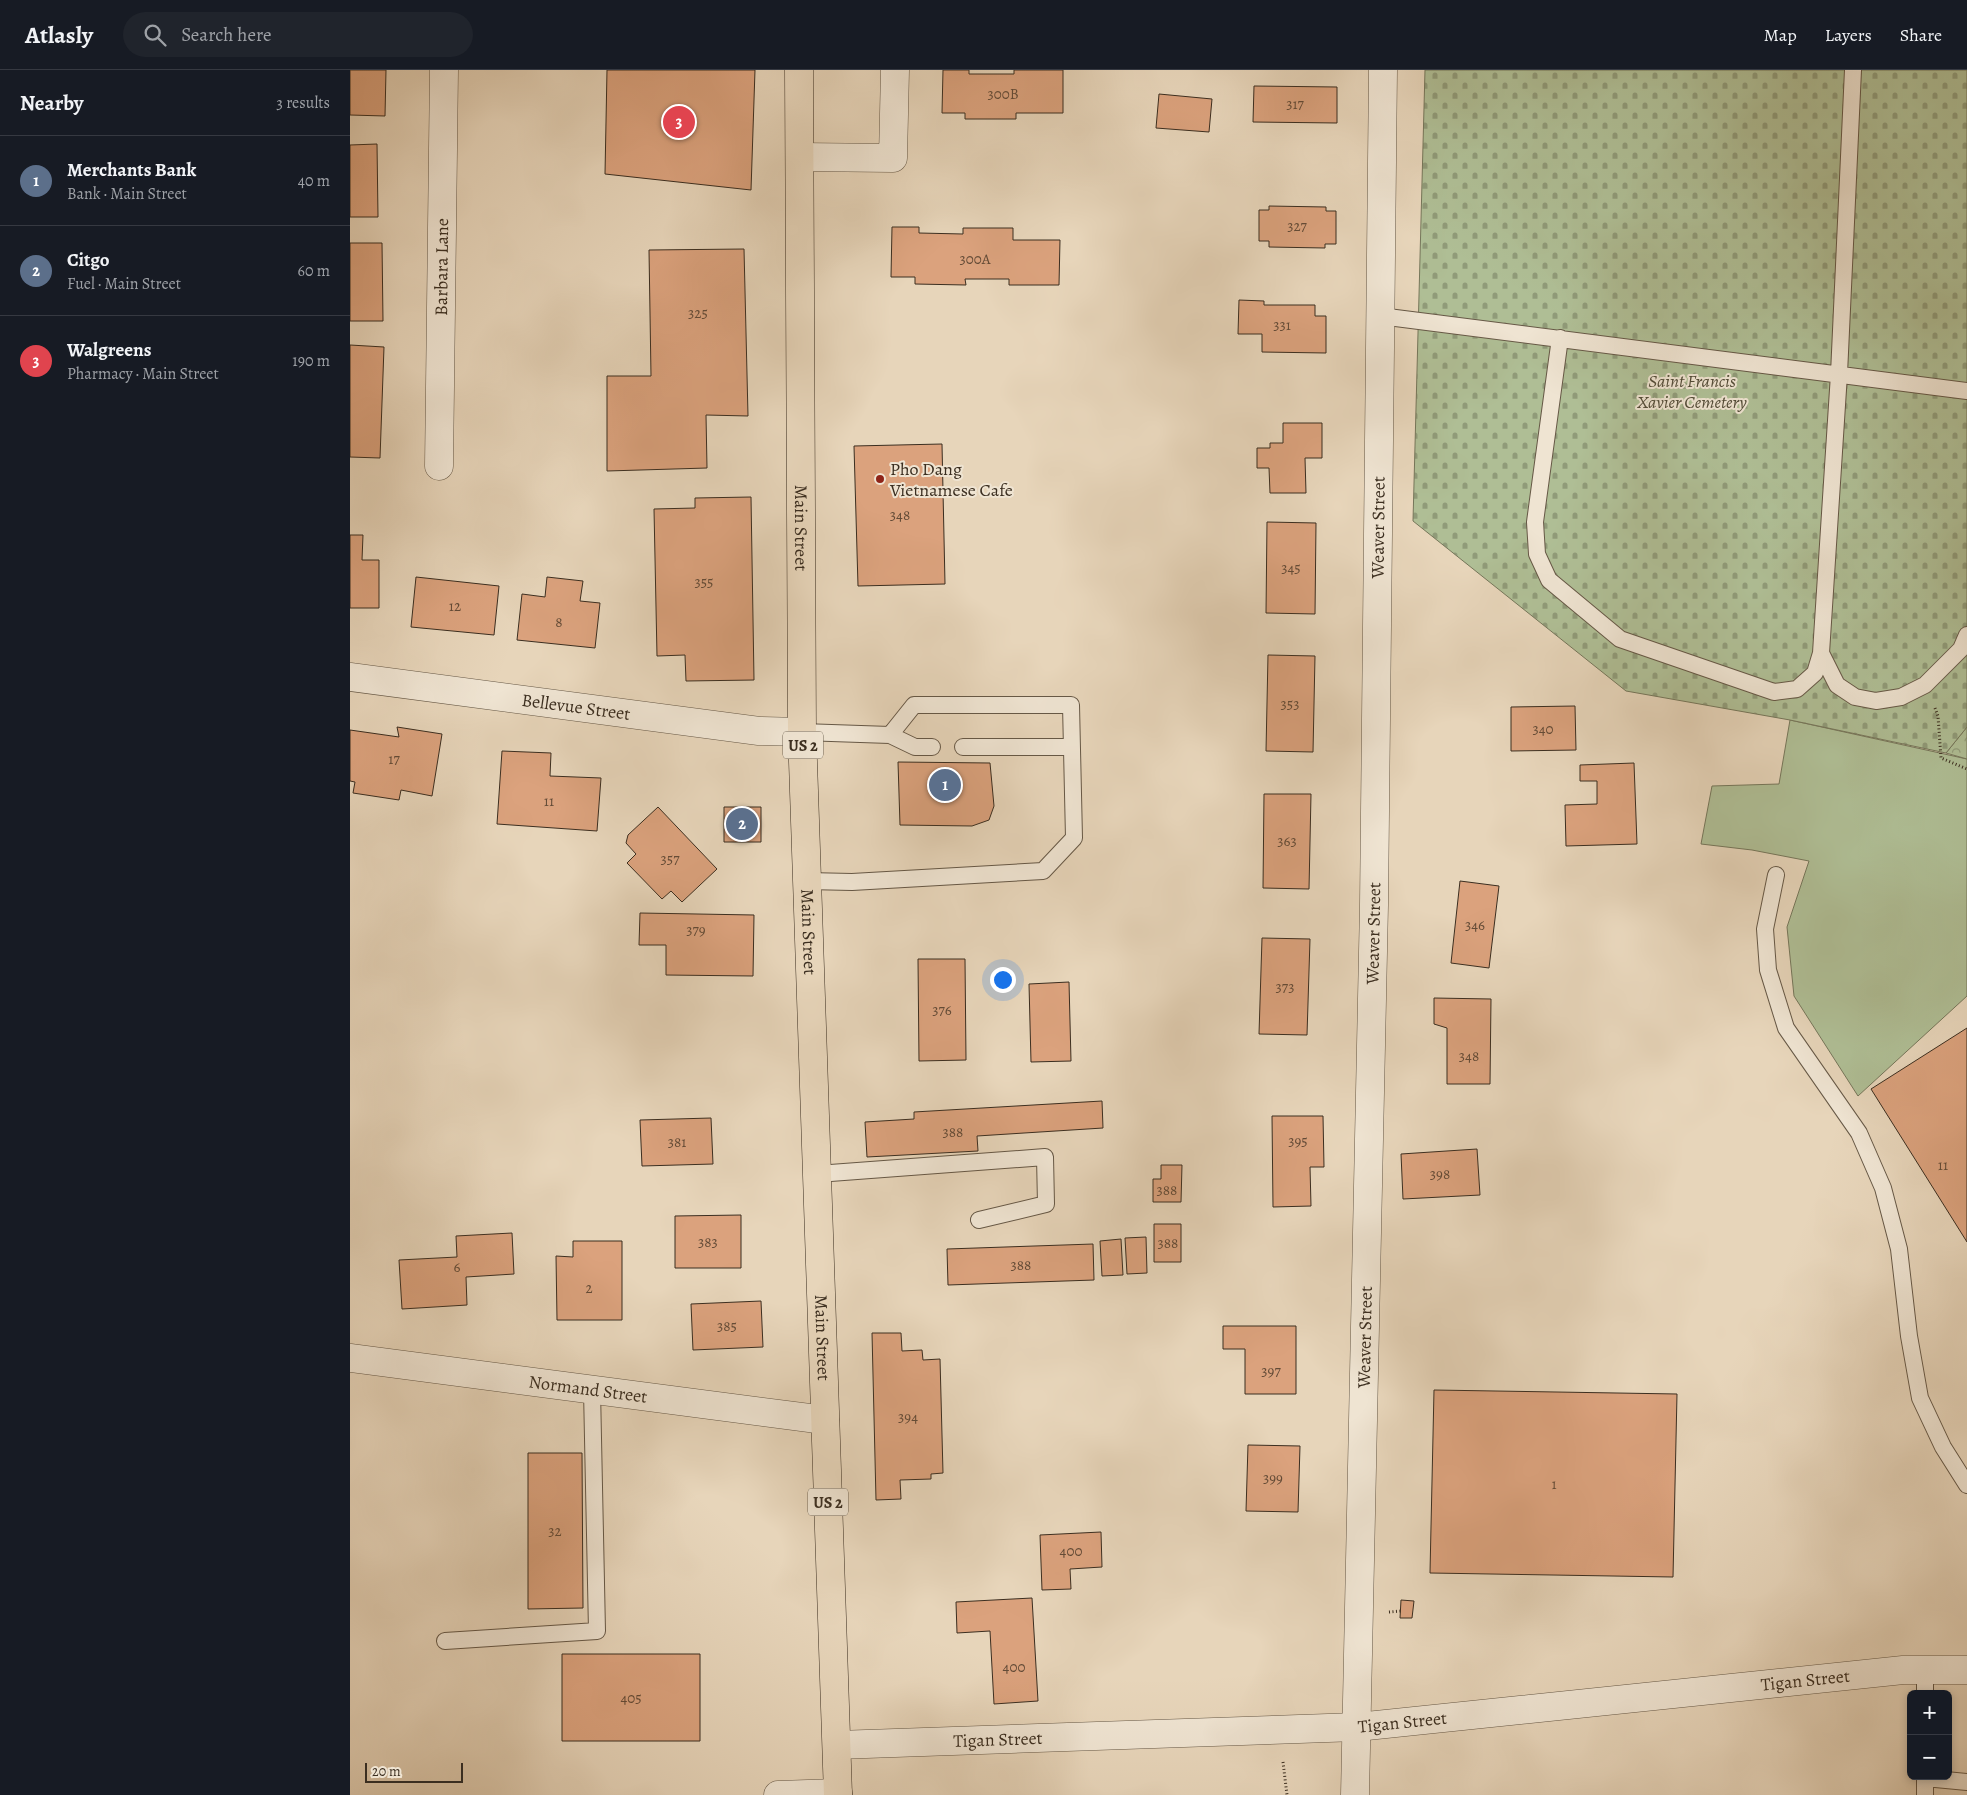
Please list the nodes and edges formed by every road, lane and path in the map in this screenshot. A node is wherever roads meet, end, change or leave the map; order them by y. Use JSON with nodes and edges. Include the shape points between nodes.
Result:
{"nodes":[{"id":1,"x":444,"y":70,"type":"edge"},
{"id":2,"x":799,"y":70,"type":"edge"},
{"id":3,"x":895,"y":70,"type":"edge"},
{"id":4,"x":1383,"y":70,"type":"edge"},
{"id":5,"x":1853,"y":70,"type":"edge"},
{"id":6,"x":800,"y":157,"type":"junction"},
{"id":7,"x":1380,"y":316,"type":"junction"},
{"id":8,"x":1560,"y":338,"type":"junction"},
{"id":9,"x":1840,"y":374,"type":"junction"},
{"id":10,"x":1967,"y":391,"type":"edge"},
{"id":11,"x":440,"y":466,"type":"dead end"},
{"id":12,"x":1967,"y":635,"type":"edge"},
{"id":13,"x":1821,"y":653,"type":"junction"},
{"id":14,"x":350,"y":676,"type":"edge"},
{"id":15,"x":1925,"y":685,"type":"junction"},
{"id":16,"x":802,"y":732,"type":"junction"},
{"id":17,"x":890,"y":735,"type":"junction"},
{"id":18,"x":932,"y":747,"type":"dead end"},
{"id":19,"x":963,"y":747,"type":"dead end"},
{"id":20,"x":1071,"y":747,"type":"junction"},
{"id":21,"x":1967,"y":769,"type":"edge"},
{"id":22,"x":1776,"y":875,"type":"dead end"},
{"id":23,"x":807,"y":881,"type":"junction"},
{"id":24,"x":817,"y":1174,"type":"junction"},
{"id":25,"x":979,"y":1220,"type":"dead end"},
{"id":26,"x":350,"y":1358,"type":"edge"},
{"id":27,"x":592,"y":1390,"type":"junction"},
{"id":28,"x":825,"y":1420,"type":"junction"},
{"id":29,"x":1967,"y":1485,"type":"edge"},
{"id":30,"x":1401,"y":1611,"type":"dead end"},
{"id":31,"x":1389,"y":1612,"type":"dead end"},
{"id":32,"x":445,"y":1641,"type":"dead end"},
{"id":33,"x":1967,"y":1670,"type":"edge"},
{"id":34,"x":1925,"y":1682,"type":"edge"},
{"id":35,"x":1357,"y":1727,"type":"junction"},
{"id":36,"x":837,"y":1745,"type":"junction"},
{"id":37,"x":1282,"y":1762,"type":"dead end"},
{"id":38,"x":1925,"y":1780,"type":"edge"},
{"id":39,"x":1950,"y":1780,"type":"edge"},
{"id":40,"x":1967,"y":1782,"type":"edge"},
{"id":41,"x":838,"y":1794,"type":"edge"},
{"id":42,"x":778,"y":1795,"type":"edge"},
{"id":43,"x":1287,"y":1795,"type":"edge"},
{"id":44,"x":1355,"y":1795,"type":"edge"},
{"id":45,"x":1925,"y":1795,"type":"edge"}],
"edges":[{"from":1,"to":11,"type":"street","name":"Barbara Lane"},
{"from":2,"to":6,"type":"main road","name":"Main Street","number":"US 2"},
{"from":3,"to":6,"type":"street","via":[[894,158]]},
{"from":4,"to":7,"type":"street","name":"Weaver Street"},
{"from":5,"to":9,"type":"lane"},
{"from":6,"to":16,"type":"main road","name":"Main Street","number":"US 2"},
{"from":7,"to":8,"type":"lane"},
{"from":7,"to":35,"type":"street","name":"Weaver Street","via":[[1373,915]]},
{"from":8,"to":9,"type":"lane"},
{"from":8,"to":13,"type":"lane","via":[[1535,522],[1537,554],[1549,580],[1620,639],[1774,692],[1797,690],[1815,673]]},
{"from":9,"to":10,"type":"lane"},
{"from":9,"to":13,"type":"lane"},
{"from":12,"to":15,"type":"lane","via":[[1961,649]]},
{"from":13,"to":15,"type":"lane","via":[[1837,685],[1855,697],[1876,701],[1902,697]]},
{"from":14,"to":16,"type":"street","name":"Bellevue Street","via":[[759,731]]},
{"from":15,"to":21,"type":"path","via":[[1938,716],[1941,758]]},
{"from":16,"to":17,"type":"lane"},
{"from":16,"to":23,"type":"main road","name":"Main Street","number":"US 2"},
{"from":17,"to":18,"type":"lane","via":[[915,747]]},
{"from":17,"to":20,"type":"lane","via":[[914,705],[1071,705]]},
{"from":19,"to":20,"type":"lane"},
{"from":20,"to":23,"type":"lane","via":[[1074,838],[1043,871],[852,882]]},
{"from":22,"to":29,"type":"lane","via":[[1765,929],[1768,970],[1786,1028],[1859,1133],[1883,1188],[1898,1249],[1920,1398],[1943,1448]]},
{"from":23,"to":24,"type":"main road","name":"Main Street","number":"US 2"},
{"from":24,"to":25,"type":"lane","via":[[1045,1157],[1046,1204]]},
{"from":24,"to":28,"type":"main road","name":"Main Street","number":"US 2"},
{"from":26,"to":27,"type":"street","name":"Normand Street"},
{"from":27,"to":28,"type":"street","name":"Normand Street"},
{"from":27,"to":32,"type":"lane","via":[[597,1631]]},
{"from":28,"to":36,"type":"main road","name":"Main Street","number":"US 2"},
{"from":30,"to":31,"type":"path"},
{"from":33,"to":34,"type":"street","name":"Tigan Street"},
{"from":34,"to":35,"type":"street","name":"Tigan Street","via":[[1903,1670]]},
{"from":35,"to":36,"type":"street","name":"Tigan Street"},
{"from":35,"to":44,"type":"street","name":"Weaver Street"},
{"from":36,"to":41,"type":"main road","name":"Main Street","number":"US 2"},
{"from":37,"to":43,"type":"path"},
{"from":38,"to":45,"type":"lane"},
{"from":39,"to":40,"type":"lane"},
{"from":41,"to":42,"type":"street"}]}
